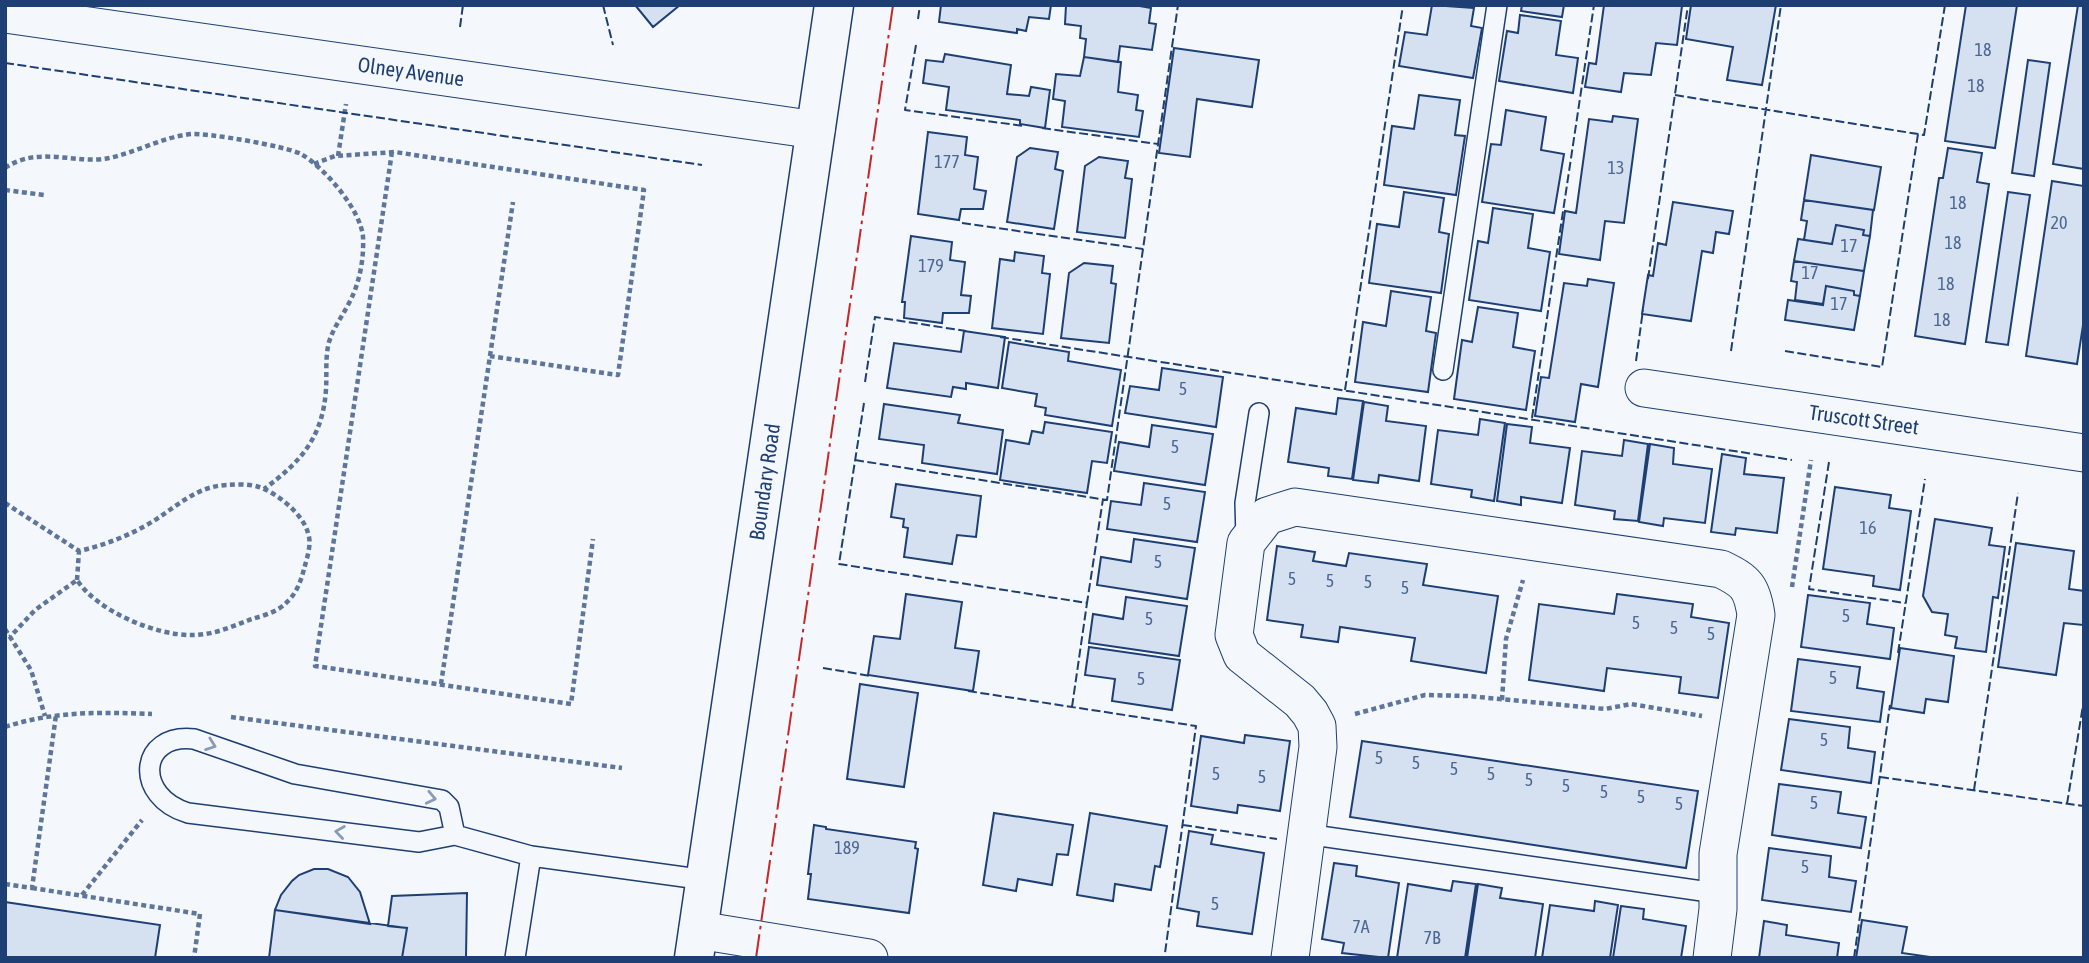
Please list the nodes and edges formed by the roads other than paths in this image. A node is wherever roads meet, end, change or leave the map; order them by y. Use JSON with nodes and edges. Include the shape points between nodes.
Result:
{"nodes":[{"id":1,"x":834,"y":5,"type":"edge"},
{"id":2,"x":1497,"y":5,"type":"edge"},
{"id":3,"x":5,"y":14,"type":"edge"},
{"id":4,"x":816,"y":130,"type":"junction"},
{"id":5,"x":1443,"y":370,"type":"dead end"},
{"id":6,"x":1644,"y":388,"type":"dead end"},
{"id":7,"x":1259,"y":413,"type":"dead end"},
{"id":8,"x":2084,"y":453,"type":"edge"},
{"id":9,"x":1246,"y":543,"type":"junction"},
{"id":10,"x":1306,"y":834,"type":"junction"},
{"id":11,"x":455,"y":835,"type":"junction"},
{"id":12,"x":531,"y":856,"type":"junction"},
{"id":13,"x":706,"y":880,"type":"junction"},
{"id":14,"x":1716,"y":893,"type":"junction"},
{"id":15,"x":696,"y":944,"type":"edge"},
{"id":16,"x":515,"y":958,"type":"edge"},
{"id":17,"x":869,"y":958,"type":"edge"},
{"id":18,"x":1290,"y":958,"type":"edge"},
{"id":19,"x":1712,"y":958,"type":"edge"}],
"edges":[{"from":1,"to":4,"type":"main road","name":"Boundary Road"},
{"from":2,"to":5,"type":"lane"},
{"from":3,"to":4,"type":"street","name":"Olney Avenue"},
{"from":4,"to":13,"type":"main road","name":"Boundary Road"},
{"from":6,"to":8,"type":"street","name":"Truscott Street"},
{"from":7,"to":9,"type":"lane","via":[[1245,503]]},
{"from":9,"to":10,"type":"street","via":[[1234,635],[1242,654],[1300,701],[1317,726]]},
{"from":9,"to":14,"type":"street","via":[[1268,516],[1295,507],[1721,569],[1742,579],[1754,596],[1756,615],[1718,854]]},
{"from":10,"to":14,"type":"lane"},
{"from":10,"to":18,"type":"street"},
{"from":11,"to":11,"type":"lane","one_way":true,"via":[[411,842],[194,814],[173,808],[160,798],[149,776],[155,754],[171,740],[194,739],[295,775],[442,800],[449,807]]},
{"from":11,"to":12,"type":"lane"},
{"from":12,"to":13,"type":"lane"},
{"from":12,"to":16,"type":"lane"},
{"from":13,"to":15,"type":"main road","name":"Boundary Road"},
{"from":14,"to":19,"type":"street"},
{"from":15,"to":17,"type":"street"}]}
